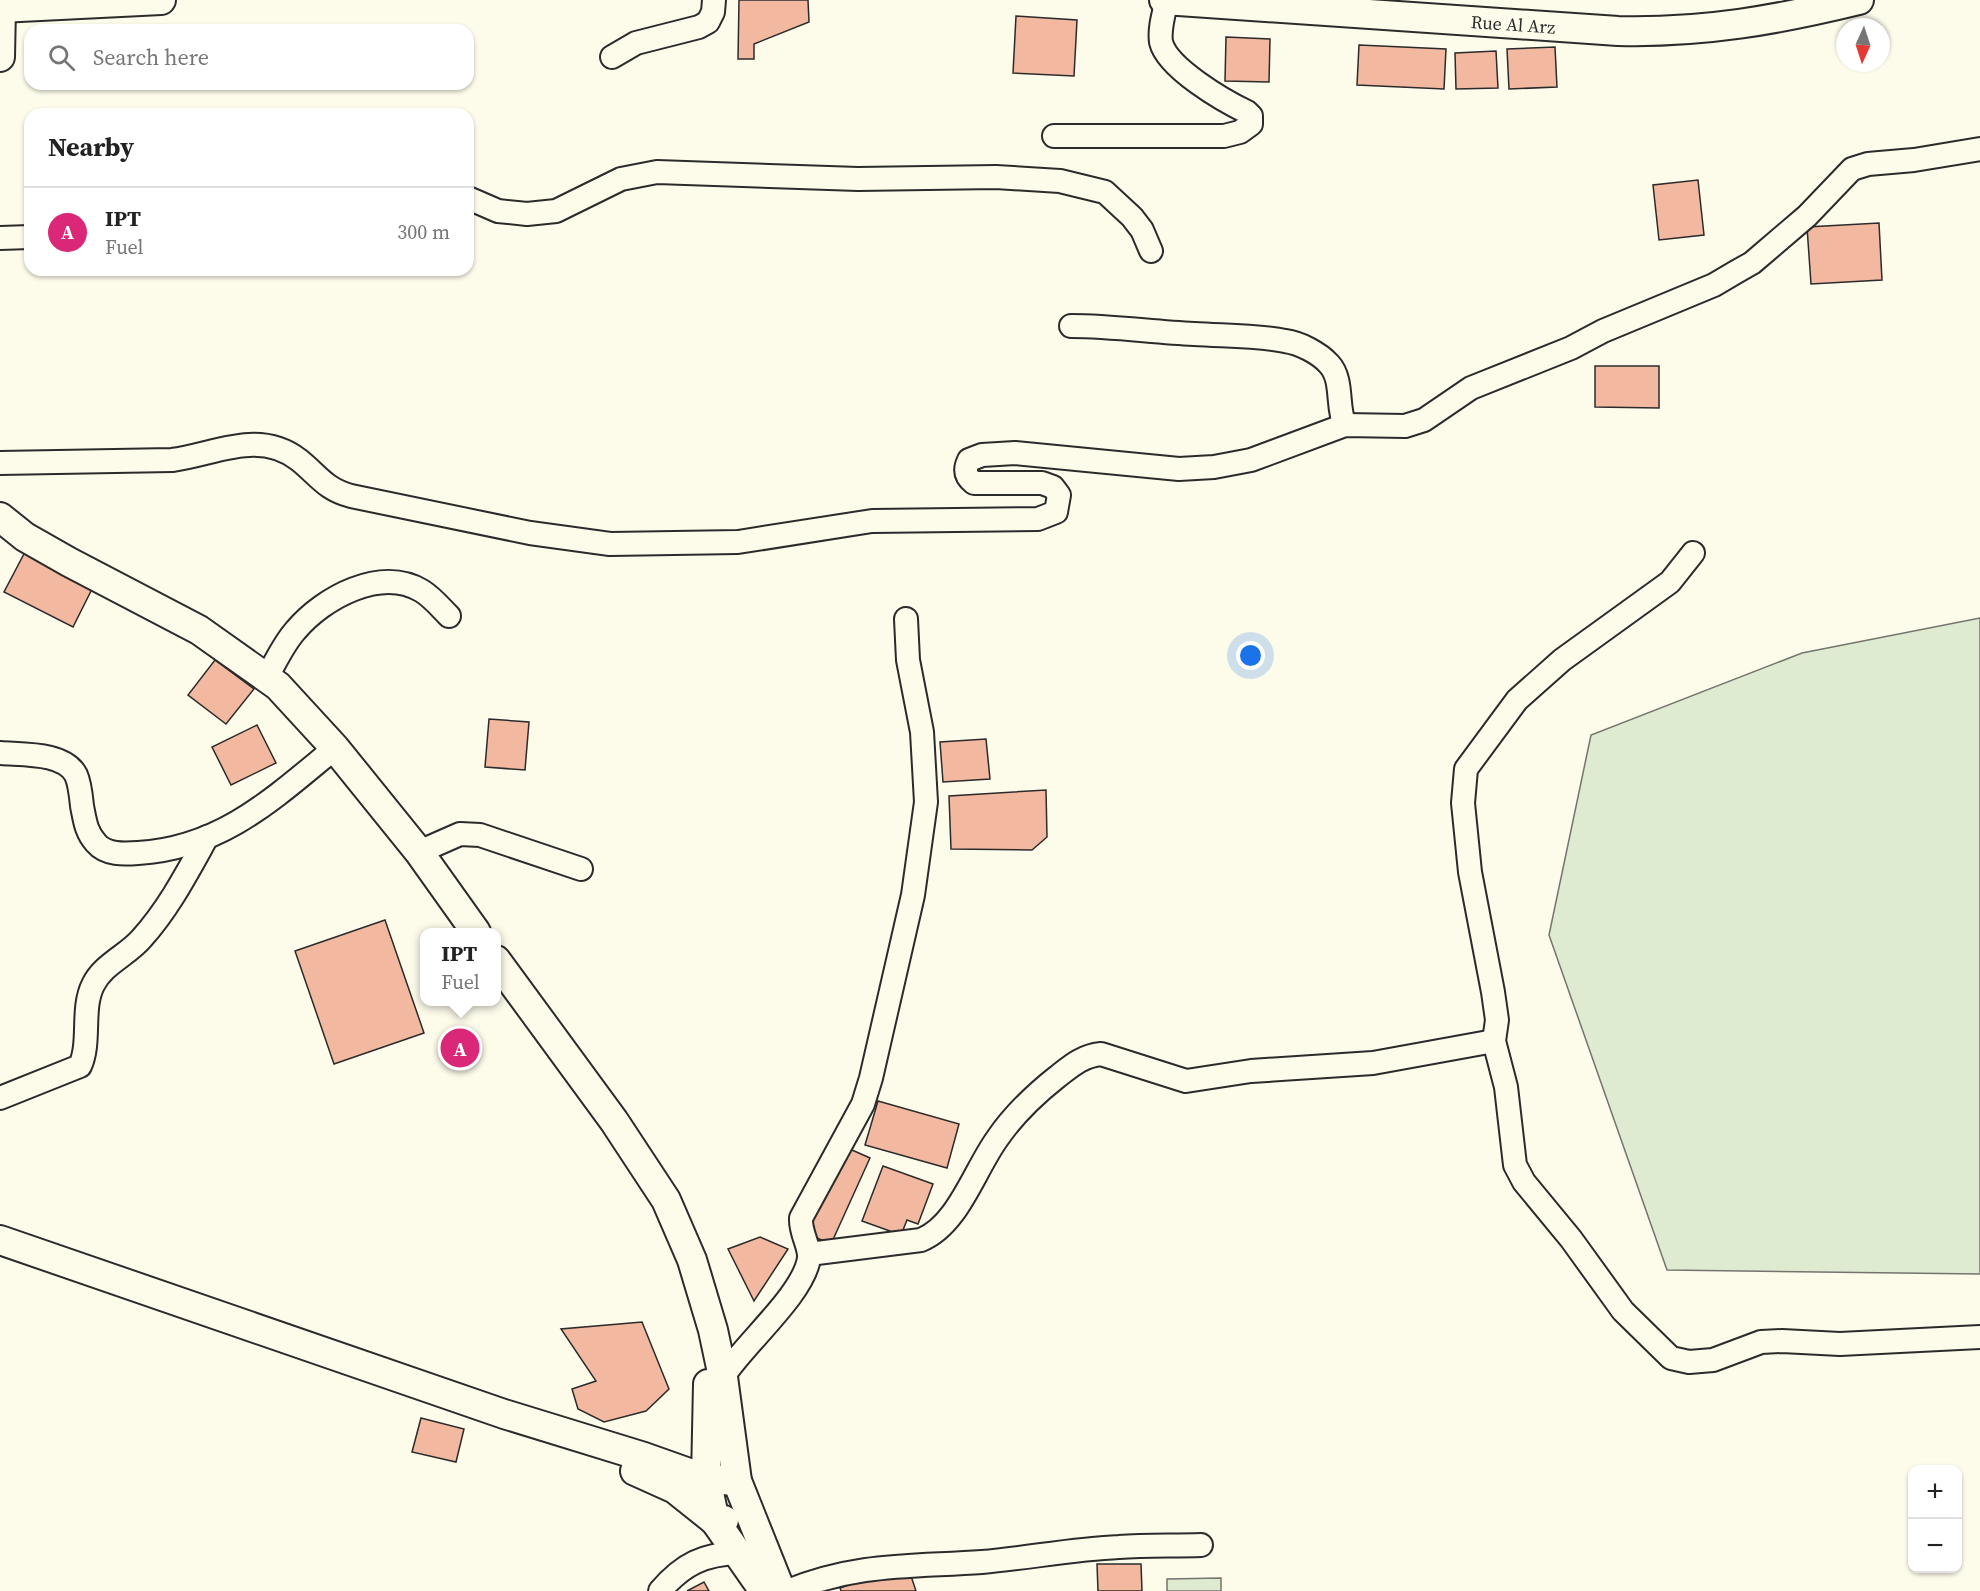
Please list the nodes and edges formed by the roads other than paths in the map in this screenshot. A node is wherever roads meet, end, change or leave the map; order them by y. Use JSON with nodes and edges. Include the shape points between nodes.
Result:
{"nodes":[{"id":1,"x":161,"y":0,"type":"edge"},
{"id":2,"x":714,"y":0,"type":"edge"},
{"id":3,"x":1165,"y":0,"type":"edge"},
{"id":4,"x":1859,"y":0,"type":"edge"},
{"id":5,"x":0,"y":6,"type":"edge"},
{"id":6,"x":0,"y":57,"type":"edge"},
{"id":7,"x":612,"y":57,"type":"dead end"},
{"id":8,"x":1053,"y":136,"type":"dead end"},
{"id":9,"x":1980,"y":149,"type":"edge"},
{"id":10,"x":474,"y":201,"type":"edge"},
{"id":11,"x":24,"y":237,"type":"edge"},
{"id":12,"x":0,"y":238,"type":"edge"},
{"id":13,"x":1151,"y":251,"type":"dead end"},
{"id":14,"x":1071,"y":326,"type":"dead end"},
{"id":15,"x":1345,"y":425,"type":"junction"},
{"id":16,"x":0,"y":463,"type":"edge"},
{"id":17,"x":0,"y":517,"type":"edge"},
{"id":18,"x":1693,"y":553,"type":"dead end"},
{"id":19,"x":449,"y":616,"type":"dead end"},
{"id":20,"x":906,"y":618,"type":"dead end"},
{"id":21,"x":267,"y":677,"type":"junction"},
{"id":22,"x":335,"y":748,"type":"junction"},
{"id":23,"x":0,"y":753,"type":"edge"},
{"id":24,"x":207,"y":837,"type":"junction"},
{"id":25,"x":419,"y":852,"type":"junction"},
{"id":26,"x":581,"y":869,"type":"dead end"},
{"id":27,"x":472,"y":928,"type":"edge"},
{"id":28,"x":501,"y":967,"type":"edge"},
{"id":29,"x":1494,"y":1041,"type":"junction"},
{"id":30,"x":0,"y":1098,"type":"edge"},
{"id":31,"x":0,"y":1240,"type":"edge"},
{"id":32,"x":810,"y":1254,"type":"junction"},
{"id":33,"x":708,"y":1313,"type":"junction"},
{"id":34,"x":1980,"y":1337,"type":"edge"},
{"id":35,"x":723,"y":1377,"type":"junction"},
{"id":36,"x":504,"y":1414,"type":"junction"},
{"id":37,"x":706,"y":1479,"type":"junction"},
{"id":38,"x":737,"y":1481,"type":"junction"},
{"id":39,"x":751,"y":1519,"type":"junction"},
{"id":40,"x":715,"y":1521,"type":"junction"},
{"id":41,"x":1201,"y":1545,"type":"dead end"},
{"id":42,"x":739,"y":1553,"type":"junction"},
{"id":43,"x":660,"y":1591,"type":"edge"},
{"id":44,"x":764,"y":1591,"type":"edge"},
{"id":45,"x":781,"y":1591,"type":"edge"},
{"id":46,"x":788,"y":1591,"type":"edge"}],
"edges":[{"from":1,"to":5,"type":"main road"},
{"from":2,"to":7,"type":"street","via":[[708,22],[636,43]]},
{"from":3,"to":4,"type":"main road","name":"Rue Al Arz","via":[[1675,32],[1779,18]]},
{"from":3,"to":8,"type":"street","via":[[1161,38],[1167,54],[1206,88],[1247,112],[1251,124],[1224,136]]},
{"from":5,"to":6,"type":"main road"},
{"from":9,"to":15,"type":"street","via":[[1852,169],[1807,216],[1761,255],[1714,285],[1471,388],[1424,420],[1405,426]]},
{"from":10,"to":13,"type":"street","via":[[498,211],[556,211],[621,179],[657,172],[1060,181],[1105,192],[1132,217]]},
{"from":11,"to":12,"type":"street"},
{"from":14,"to":15,"type":"street","via":[[1257,337],[1302,345],[1330,364]]},
{"from":15,"to":16,"type":"street","via":[[1251,460],[1214,467],[1179,469],[1015,453],[982,455],[969,460],[965,468],[974,483],[1042,483],[1053,487],[1059,495],[1056,512],[1038,519],[872,521],[738,542],[610,544],[384,504],[334,491],[298,460],[267,445],[244,444],[172,460]]},
{"from":17,"to":21,"type":"main road","via":[[25,537],[69,562],[199,630]]},
{"from":18,"to":29,"type":"street","via":[[1670,582],[1562,660],[1517,700],[1466,770],[1463,803],[1470,872],[1496,1010]]},
{"from":19,"to":21,"type":"street","via":[[432,598],[409,586],[386,583],[343,592],[324,603],[296,630]]},
{"from":20,"to":32,"type":"street","via":[[908,660],[926,770],[924,823],[910,906],[871,1078],[854,1121],[801,1218],[801,1234]]},
{"from":21,"to":22,"type":"main road"},
{"from":22,"to":24,"type":"street","via":[[258,811]]},
{"from":22,"to":25,"type":"main road"},
{"from":23,"to":24,"type":"street","via":[[48,758],[75,772],[87,831],[98,846],[111,852],[157,852]]},
{"from":24,"to":30,"type":"street","via":[[145,935],[129,953],[101,972],[92,986],[80,1066]]},
{"from":25,"to":26,"type":"street","via":[[460,834],[480,835]]},
{"from":25,"to":27,"type":"main road"},
{"from":28,"to":33,"type":"main road","via":[[626,1138],[666,1200],[692,1260]]},
{"from":29,"to":32,"type":"street","via":[[1373,1063],[1261,1070],[1186,1081],[1101,1054],[1090,1055],[1073,1063],[1018,1110],[946,1225],[935,1235]]},
{"from":29,"to":34,"type":"street","via":[[1506,1087],[1515,1165],[1524,1182],[1623,1311],[1671,1358],[1689,1362],[1713,1360],[1761,1342],[1840,1344]]},
{"from":31,"to":36,"type":"main road"},
{"from":32,"to":35,"type":"street","via":[[804,1275]]},
{"from":33,"to":35,"type":"main road"},
{"from":33,"to":37,"type":"main road"},
{"from":35,"to":38,"type":"main road"},
{"from":36,"to":37,"type":"main road"},
{"from":36,"to":40,"type":"main road","via":[[542,1435],[675,1489]]},
{"from":37,"to":38,"type":"main road"},
{"from":37,"to":40,"type":"main road"},
{"from":38,"to":39,"type":"main road"},
{"from":39,"to":40,"type":"main road"},
{"from":39,"to":45,"type":"main road"},
{"from":40,"to":42,"type":"main road"},
{"from":41,"to":46,"type":"street","via":[[1118,1547],[981,1562],[898,1564],[835,1575]]},
{"from":42,"to":43,"type":"street","via":[[719,1553],[698,1560],[676,1572]]},
{"from":42,"to":44,"type":"main road"}]}
